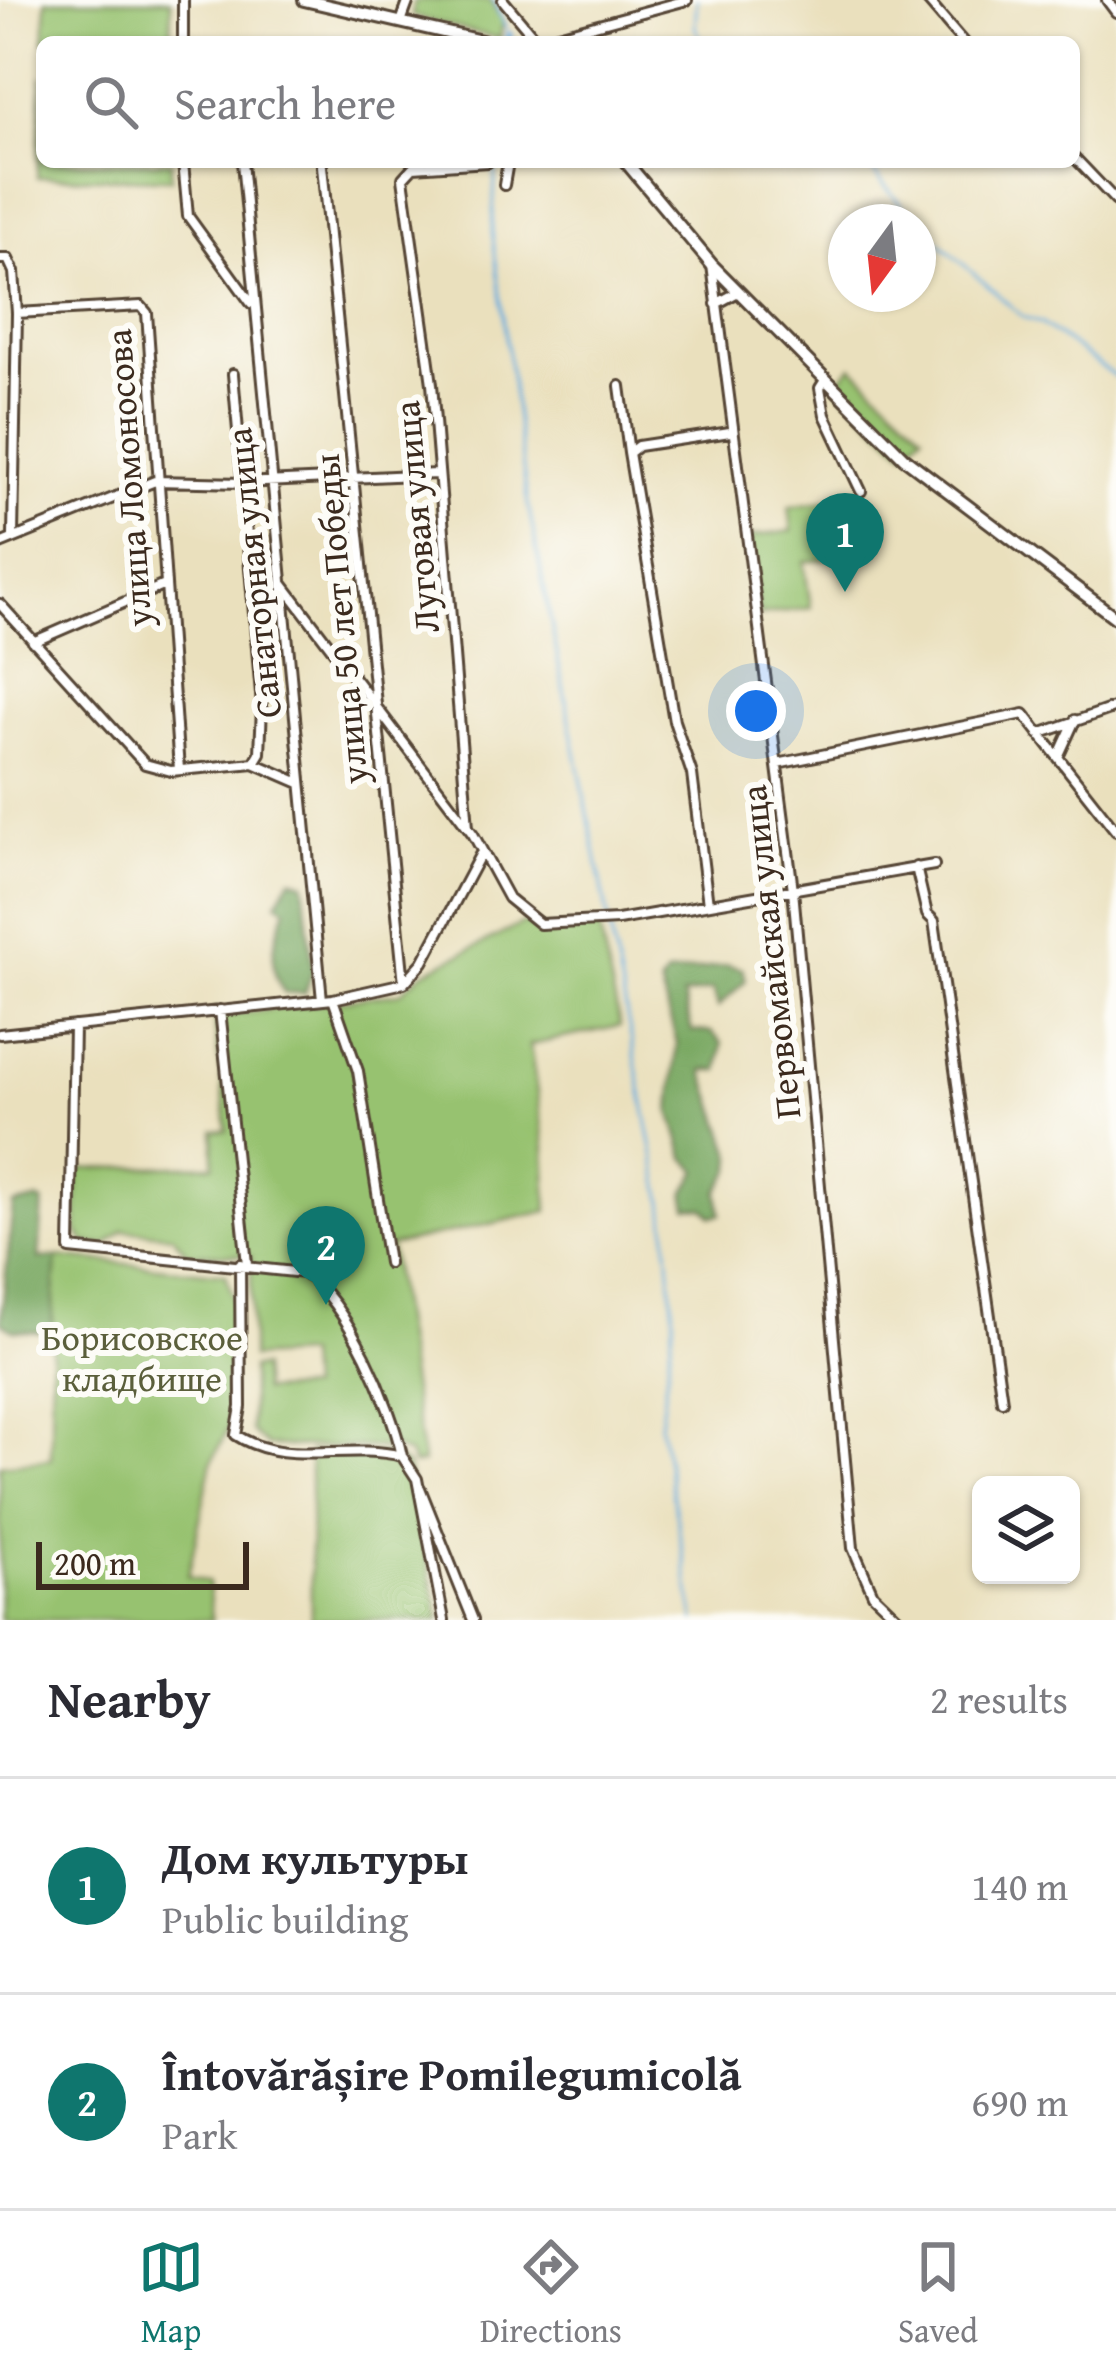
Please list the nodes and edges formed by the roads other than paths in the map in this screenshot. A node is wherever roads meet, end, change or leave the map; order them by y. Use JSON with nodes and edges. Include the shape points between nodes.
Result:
{"nodes":[{"id":1,"x":183,"y":0,"type":"edge"},
{"id":2,"x":304,"y":0,"type":"edge"},
{"id":3,"x":409,"y":0,"type":"edge"},
{"id":4,"x":503,"y":0,"type":"edge"},
{"id":5,"x":687,"y":0,"type":"edge"},
{"id":6,"x":927,"y":0,"type":"edge"},
{"id":7,"x":1107,"y":0,"type":"edge"},
{"id":8,"x":329,"y":3,"type":"edge"},
{"id":9,"x":1116,"y":12,"type":"edge"},
{"id":10,"x":400,"y":22,"type":"junction"},
{"id":11,"x":183,"y":36,"type":"edge"},
{"id":12,"x":460,"y":36,"type":"edge"},
{"id":13,"x":530,"y":36,"type":"edge"},
{"id":14,"x":548,"y":36,"type":"edge"},
{"id":15,"x":958,"y":36,"type":"edge"},
{"id":16,"x":1080,"y":164,"type":"edge"},
{"id":17,"x":184,"y":168,"type":"edge"},
{"id":18,"x":242,"y":168,"type":"edge"},
{"id":19,"x":322,"y":168,"type":"edge"},
{"id":20,"x":426,"y":168,"type":"edge"},
{"id":21,"x":507,"y":168,"type":"edge"},
{"id":22,"x":631,"y":168,"type":"edge"},
{"id":23,"x":504,"y":185,"type":"dead end"},
{"id":24,"x":1116,"y":201,"type":"edge"},
{"id":25,"x":4,"y":259,"type":"edge"},
{"id":26,"x":712,"y":265,"type":"junction"},
{"id":27,"x":738,"y":292,"type":"junction"},
{"id":28,"x":252,"y":304,"type":"junction"},
{"id":29,"x":716,"y":304,"type":"junction"},
{"id":30,"x":17,"y":313,"type":"junction"},
{"id":31,"x":232,"y":374,"type":"dead end"},
{"id":32,"x":825,"y":380,"type":"junction"},
{"id":33,"x":620,"y":386,"type":"dead end"},
{"id":34,"x":730,"y":432,"type":"junction"},
{"id":35,"x":628,"y":453,"type":"junction"},
{"id":36,"x":436,"y":474,"type":"junction"},
{"id":37,"x":354,"y":476,"type":"junction"},
{"id":38,"x":154,"y":481,"type":"junction"},
{"id":39,"x":272,"y":482,"type":"junction"},
{"id":40,"x":243,"y":483,"type":"junction"},
{"id":41,"x":861,"y":491,"type":"dead end"},
{"id":42,"x":13,"y":536,"type":"junction"},
{"id":43,"x":0,"y":544,"type":"edge"},
{"id":44,"x":281,"y":582,"type":"junction"},
{"id":45,"x":163,"y":586,"type":"junction"},
{"id":46,"x":0,"y":604,"type":"edge"},
{"id":47,"x":1116,"y":617,"type":"edge"},
{"id":48,"x":34,"y":641,"type":"junction"},
{"id":49,"x":374,"y":700,"type":"junction"},
{"id":50,"x":1116,"y":707,"type":"edge"},
{"id":51,"x":1076,"y":718,"type":"junction"},
{"id":52,"x":1039,"y":734,"type":"junction"},
{"id":53,"x":1058,"y":757,"type":"junction"},
{"id":54,"x":254,"y":763,"type":"junction"},
{"id":55,"x":777,"y":764,"type":"junction"},
{"id":56,"x":175,"y":770,"type":"junction"},
{"id":57,"x":301,"y":783,"type":"junction"},
{"id":58,"x":468,"y":829,"type":"junction"},
{"id":59,"x":1116,"y":831,"type":"edge"},
{"id":60,"x":480,"y":854,"type":"junction"},
{"id":61,"x":934,"y":865,"type":"dead end"},
{"id":62,"x":916,"y":867,"type":"junction"},
{"id":63,"x":793,"y":890,"type":"junction"},
{"id":64,"x":708,"y":904,"type":"junction"},
{"id":65,"x":404,"y":983,"type":"junction"},
{"id":66,"x":334,"y":999,"type":"junction"},
{"id":67,"x":322,"y":1000,"type":"junction"},
{"id":68,"x":220,"y":1010,"type":"junction"},
{"id":69,"x":74,"y":1026,"type":"junction"},
{"id":70,"x":0,"y":1034,"type":"edge"},
{"id":71,"x":388,"y":1263,"type":"dead end"},
{"id":72,"x":244,"y":1264,"type":"junction"},
{"id":73,"x":1002,"y":1401,"type":"dead end"},
{"id":74,"x":402,"y":1456,"type":"junction"},
{"id":75,"x":416,"y":1479,"type":"junction"},
{"id":76,"x":444,"y":1620,"type":"edge"},
{"id":77,"x":472,"y":1620,"type":"edge"},
{"id":78,"x":900,"y":1620,"type":"edge"}],
"edges":[{"from":1,"to":11,"type":"street"},
{"from":2,"to":8,"type":"street"},
{"from":3,"to":10,"type":"street"},
{"from":4,"to":13,"type":"street"},
{"from":5,"to":14,"type":"street"},
{"from":6,"to":15,"type":"street"},
{"from":7,"to":9,"type":"street"},
{"from":8,"to":10,"type":"street"},
{"from":10,"to":12,"type":"street"},
{"from":16,"to":24,"type":"street"},
{"from":17,"to":28,"type":"street","name":"Санаторная улица","via":[[188,217]]},
{"from":18,"to":28,"type":"street"},
{"from":19,"to":37,"type":"street","name":"улица 50 лет Победы"},
{"from":20,"to":36,"type":"street","name":"Луговая улица","via":[[405,170],[406,200]]},
{"from":21,"to":23,"type":"street"},
{"from":22,"to":26,"type":"street"},
{"from":25,"to":30,"type":"street"},
{"from":26,"to":27,"type":"street"},
{"from":26,"to":29,"type":"street","name":"Первомайская улица"},
{"from":27,"to":29,"type":"street"},
{"from":27,"to":32,"type":"street"},
{"from":28,"to":39,"type":"street","name":"Санаторная улица"},
{"from":29,"to":34,"type":"street","name":"Первомайская улица"},
{"from":30,"to":38,"type":"street","name":"улица Ломоносова","via":[[142,306]]},
{"from":30,"to":42,"type":"street"},
{"from":31,"to":40,"type":"street"},
{"from":32,"to":41,"type":"street","via":[[825,415]]},
{"from":32,"to":47,"type":"street","via":[[904,458]]},
{"from":33,"to":35,"type":"street"},
{"from":34,"to":35,"type":"street"},
{"from":34,"to":55,"type":"street","name":"Первомайская улица"},
{"from":35,"to":64,"type":"street","via":[[674,721],[692,773]]},
{"from":36,"to":37,"type":"street"},
{"from":36,"to":58,"type":"street","name":"Луговая улица"},
{"from":37,"to":39,"type":"street"},
{"from":37,"to":49,"type":"street","name":"улица 50 лет Победы"},
{"from":38,"to":40,"type":"street"},
{"from":38,"to":42,"type":"street"},
{"from":38,"to":45,"type":"street","name":"улица Ломоносова"},
{"from":39,"to":40,"type":"street"},
{"from":39,"to":44,"type":"street","name":"Санаторная улица"},
{"from":40,"to":54,"type":"street","via":[[262,706]]},
{"from":42,"to":43,"type":"street"},
{"from":44,"to":49,"type":"street"},
{"from":44,"to":57,"type":"street","name":"Санаторная улица"},
{"from":45,"to":48,"type":"street"},
{"from":45,"to":56,"type":"street","name":"улица Ломоносова"},
{"from":46,"to":48,"type":"street"},
{"from":48,"to":56,"type":"street","via":[[145,764]]},
{"from":49,"to":58,"type":"street"},
{"from":49,"to":65,"type":"street","name":"улица 50 лет Победы"},
{"from":50,"to":51,"type":"street"},
{"from":51,"to":52,"type":"street"},
{"from":51,"to":53,"type":"street"},
{"from":52,"to":53,"type":"street"},
{"from":52,"to":55,"type":"street","via":[[1024,714]]},
{"from":53,"to":59,"type":"street"},
{"from":54,"to":56,"type":"street"},
{"from":54,"to":57,"type":"street"},
{"from":55,"to":63,"type":"street","name":"Первомайская улица"},
{"from":57,"to":67,"type":"street","name":"Санаторная улица"},
{"from":58,"to":60,"type":"street"},
{"from":60,"to":64,"type":"street","via":[[508,898],[540,924]]},
{"from":60,"to":65,"type":"street"},
{"from":61,"to":62,"type":"street"},
{"from":62,"to":63,"type":"street"},
{"from":62,"to":73,"type":"street","via":[[934,921]]},
{"from":63,"to":64,"type":"street"},
{"from":63,"to":78,"type":"street","name":"Первомайская улица","via":[[853,1548],[873,1594]]},
{"from":65,"to":66,"type":"street"},
{"from":66,"to":67,"type":"street"},
{"from":66,"to":71,"type":"street","via":[[358,1071]]},
{"from":67,"to":68,"type":"street"},
{"from":68,"to":69,"type":"street"},
{"from":68,"to":72,"type":"street"},
{"from":69,"to":70,"type":"street"},
{"from":69,"to":72,"type":"street","via":[[70,1249]]},
{"from":72,"to":74,"type":"street","via":[[297,1271],[319,1286],[364,1356]]},
{"from":72,"to":74,"type":"street","via":[[236,1436],[266,1454]]},
{"from":74,"to":75,"type":"street"},
{"from":75,"to":76,"type":"street"},
{"from":75,"to":77,"type":"street"}]}
